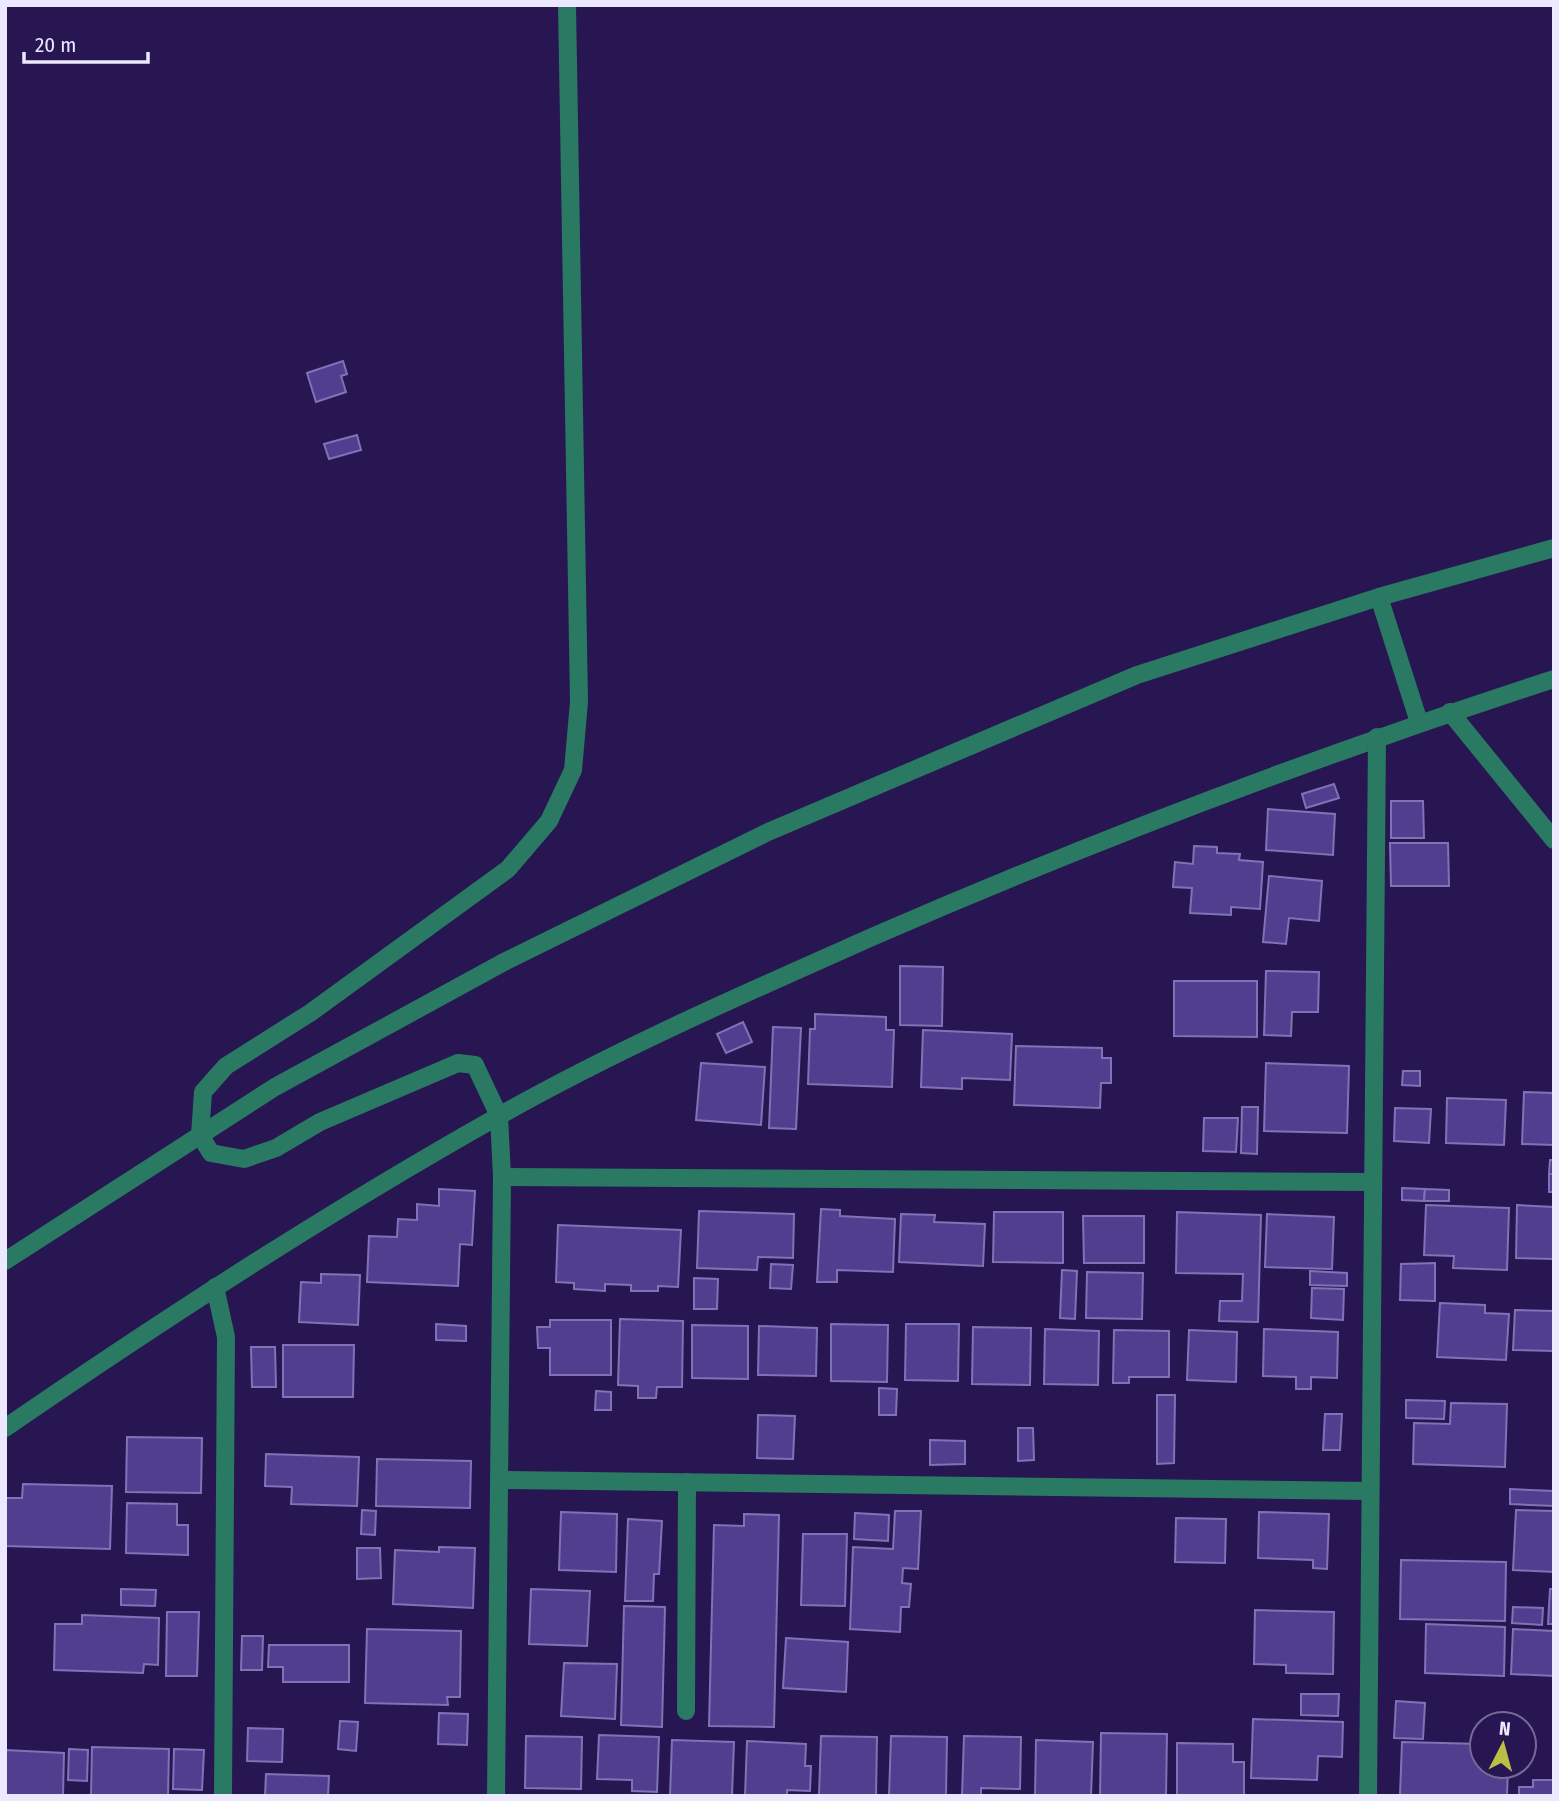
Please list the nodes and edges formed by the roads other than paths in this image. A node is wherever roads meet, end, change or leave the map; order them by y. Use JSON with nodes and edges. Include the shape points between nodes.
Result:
{"nodes":[{"id":1,"x":567,"y":5,"type":"edge"},
{"id":2,"x":1554,"y":548,"type":"edge"},
{"id":3,"x":1379,"y":597,"type":"junction"},
{"id":4,"x":1554,"y":679,"type":"edge"},
{"id":5,"x":1451,"y":712,"type":"junction"},
{"id":6,"x":1419,"y":722,"type":"junction"},
{"id":7,"x":1377,"y":737,"type":"junction"},
{"id":8,"x":1554,"y":840,"type":"edge"},
{"id":9,"x":499,"y":1116,"type":"junction"},
{"id":10,"x":200,"y":1135,"type":"junction"},
{"id":11,"x":502,"y":1177,"type":"junction"},
{"id":12,"x":1371,"y":1182,"type":"junction"},
{"id":13,"x":5,"y":1261,"type":"edge"},
{"id":14,"x":215,"y":1287,"type":"junction"},
{"id":15,"x":5,"y":1428,"type":"edge"},
{"id":16,"x":500,"y":1480,"type":"junction"},
{"id":17,"x":687,"y":1482,"type":"junction"},
{"id":18,"x":1370,"y":1491,"type":"junction"},
{"id":19,"x":686,"y":1711,"type":"dead end"},
{"id":20,"x":223,"y":1796,"type":"edge"},
{"id":21,"x":496,"y":1796,"type":"edge"},
{"id":22,"x":1368,"y":1796,"type":"edge"}],
"edges":[{"from":1,"to":10,"type":"street","via":[[579,702],[573,770],[549,821],[508,869],[310,1013],[226,1066],[203,1093]]},
{"from":2,"to":3,"type":"street"},
{"from":3,"to":6,"type":"street"},
{"from":3,"to":10,"type":"street","via":[[1137,675],[768,832],[506,961],[275,1087]]},
{"from":4,"to":5,"type":"street"},
{"from":5,"to":6,"type":"street"},
{"from":5,"to":8,"type":"street"},
{"from":6,"to":7,"type":"street"},
{"from":7,"to":9,"type":"street","via":[[1038,865],[730,999]]},
{"from":7,"to":12,"type":"street"},
{"from":9,"to":10,"type":"street","via":[[475,1065],[458,1063],[244,1159],[211,1153]]},
{"from":9,"to":11,"type":"street"},
{"from":9,"to":14,"type":"street"},
{"from":10,"to":13,"type":"street"},
{"from":11,"to":12,"type":"street"},
{"from":11,"to":16,"type":"street"},
{"from":12,"to":18,"type":"street"},
{"from":14,"to":15,"type":"street"},
{"from":14,"to":20,"type":"street","via":[[226,1336]]},
{"from":16,"to":17,"type":"street"},
{"from":16,"to":21,"type":"street"},
{"from":17,"to":18,"type":"street"},
{"from":17,"to":19,"type":"street"},
{"from":18,"to":22,"type":"street"}]}
